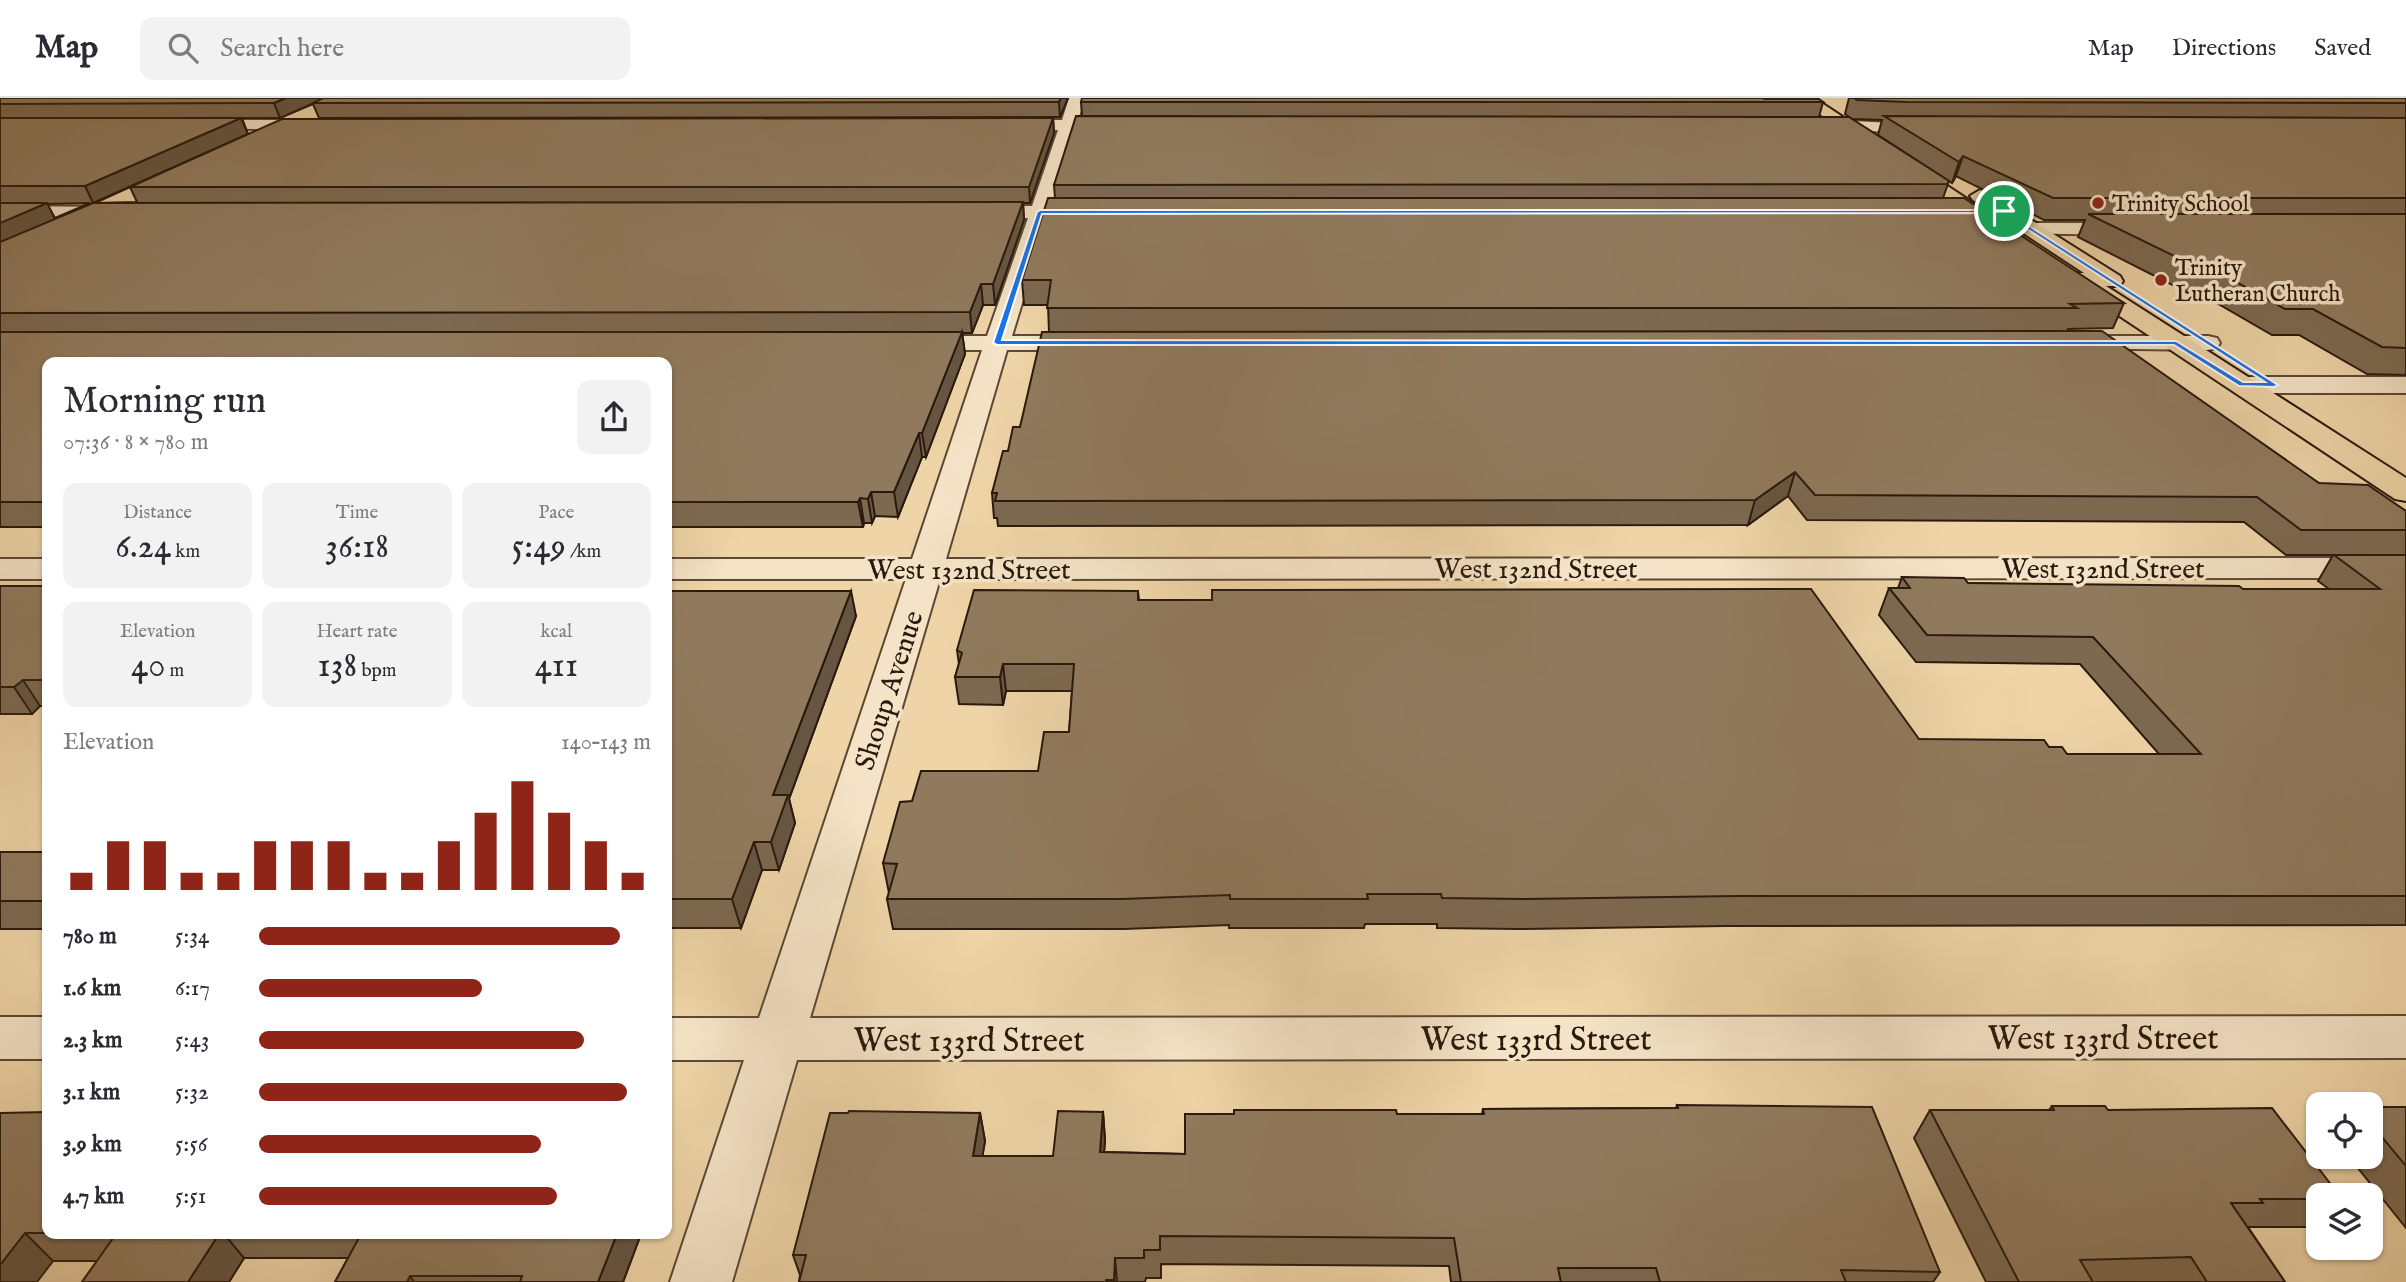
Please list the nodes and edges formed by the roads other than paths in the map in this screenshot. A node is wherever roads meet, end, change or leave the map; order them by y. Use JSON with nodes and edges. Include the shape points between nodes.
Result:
{"nodes":[{"id":1,"x":1804,"y":98,"type":"edge"},
{"id":2,"x":1825,"y":98,"type":"edge"},
{"id":3,"x":320,"y":109,"type":"edge"},
{"id":4,"x":1073,"y":111,"type":"edge"},
{"id":5,"x":1797,"y":124,"type":"edge"},
{"id":6,"x":180,"y":125,"type":"edge"},
{"id":7,"x":284,"y":125,"type":"junction"},
{"id":8,"x":331,"y":125,"type":"edge"},
{"id":9,"x":985,"y":125,"type":"edge"},
{"id":10,"x":1137,"y":125,"type":"edge"},
{"id":11,"x":1844,"y":125,"type":"junction"},
{"id":12,"x":1872,"y":128,"type":"junction"},
{"id":13,"x":1956,"y":130,"type":"edge"},
{"id":14,"x":246,"y":143,"type":"edge"},
{"id":15,"x":137,"y":204,"type":"edge"},
{"id":16,"x":0,"y":212,"type":"edge"},
{"id":17,"x":955,"y":212,"type":"edge"},
{"id":18,"x":1040,"y":212,"type":"junction"},
{"id":19,"x":1122,"y":212,"type":"edge"},
{"id":20,"x":1936,"y":212,"type":"edge"},
{"id":21,"x":1977,"y":212,"type":"junction"},
{"id":22,"x":98,"y":213,"type":"junction"},
{"id":23,"x":2004,"y":220,"type":"junction"},
{"id":24,"x":61,"y":229,"type":"edge"},
{"id":25,"x":2031,"y":229,"type":"junction"},
{"id":26,"x":2151,"y":229,"type":"edge"},
{"id":27,"x":886,"y":343,"type":"edge"},
{"id":28,"x":997,"y":343,"type":"junction"},
{"id":29,"x":1122,"y":343,"type":"edge"},
{"id":30,"x":2038,"y":343,"type":"edge"},
{"id":31,"x":2176,"y":343,"type":"junction"},
{"id":32,"x":2208,"y":343,"type":"junction"},
{"id":33,"x":2242,"y":385,"type":"junction"},
{"id":34,"x":2274,"y":385,"type":"junction"},
{"id":35,"x":2406,"y":385,"type":"edge"},
{"id":36,"x":2406,"y":468,"type":"edge"},
{"id":37,"x":2406,"y":492,"type":"edge"},
{"id":38,"x":927,"y":568,"type":"junction"},
{"id":39,"x":2406,"y":568,"type":"edge"},
{"id":40,"x":0,"y":569,"type":"edge"},
{"id":41,"x":42,"y":569,"type":"edge"},
{"id":42,"x":672,"y":569,"type":"edge"},
{"id":43,"x":2406,"y":1037,"type":"edge"},
{"id":44,"x":0,"y":1038,"type":"edge"},
{"id":45,"x":42,"y":1038,"type":"edge"},
{"id":46,"x":672,"y":1039,"type":"edge"},
{"id":47,"x":779,"y":1039,"type":"junction"},
{"id":48,"x":701,"y":1282,"type":"edge"}],
"edges":[{"from":1,"to":11,"type":"main road"},
{"from":2,"to":12,"type":"main road"},
{"from":3,"to":7,"type":"street"},
{"from":4,"to":9,"type":"street"},
{"from":4,"to":10,"type":"street"},
{"from":4,"to":18,"type":"street","name":"Shoup Avenue"},
{"from":5,"to":11,"type":"street"},
{"from":6,"to":7,"type":"street"},
{"from":7,"to":8,"type":"street"},
{"from":7,"to":14,"type":"street"},
{"from":11,"to":12,"type":"street"},
{"from":11,"to":21,"type":"main road"},
{"from":12,"to":13,"type":"street"},
{"from":12,"to":23,"type":"main road"},
{"from":15,"to":22,"type":"street"},
{"from":16,"to":22,"type":"street"},
{"from":17,"to":18,"type":"street"},
{"from":18,"to":19,"type":"street"},
{"from":18,"to":28,"type":"street","name":"Shoup Avenue"},
{"from":20,"to":21,"type":"street"},
{"from":21,"to":23,"type":"main road"},
{"from":22,"to":24,"type":"street"},
{"from":23,"to":25,"type":"main road"},
{"from":23,"to":31,"type":"main road"},
{"from":25,"to":26,"type":"street"},
{"from":25,"to":32,"type":"main road"},
{"from":27,"to":28,"type":"street"},
{"from":28,"to":29,"type":"street"},
{"from":28,"to":38,"type":"street","name":"Shoup Avenue"},
{"from":30,"to":31,"type":"street"},
{"from":31,"to":32,"type":"street"},
{"from":31,"to":33,"type":"main road"},
{"from":32,"to":34,"type":"main road"},
{"from":33,"to":34,"type":"street"},
{"from":33,"to":37,"type":"main road"},
{"from":34,"to":35,"type":"street"},
{"from":34,"to":36,"type":"main road"},
{"from":38,"to":39,"type":"street","name":"West 132nd Street"},
{"from":38,"to":42,"type":"street","name":"West 132nd Street"},
{"from":38,"to":47,"type":"street","name":"Shoup Avenue"},
{"from":40,"to":41,"type":"street"},
{"from":43,"to":47,"type":"street","name":"West 133rd Street"},
{"from":44,"to":45,"type":"street"},
{"from":46,"to":47,"type":"street","name":"West 133rd Street"},
{"from":47,"to":48,"type":"street","name":"Shoup Avenue"}]}
